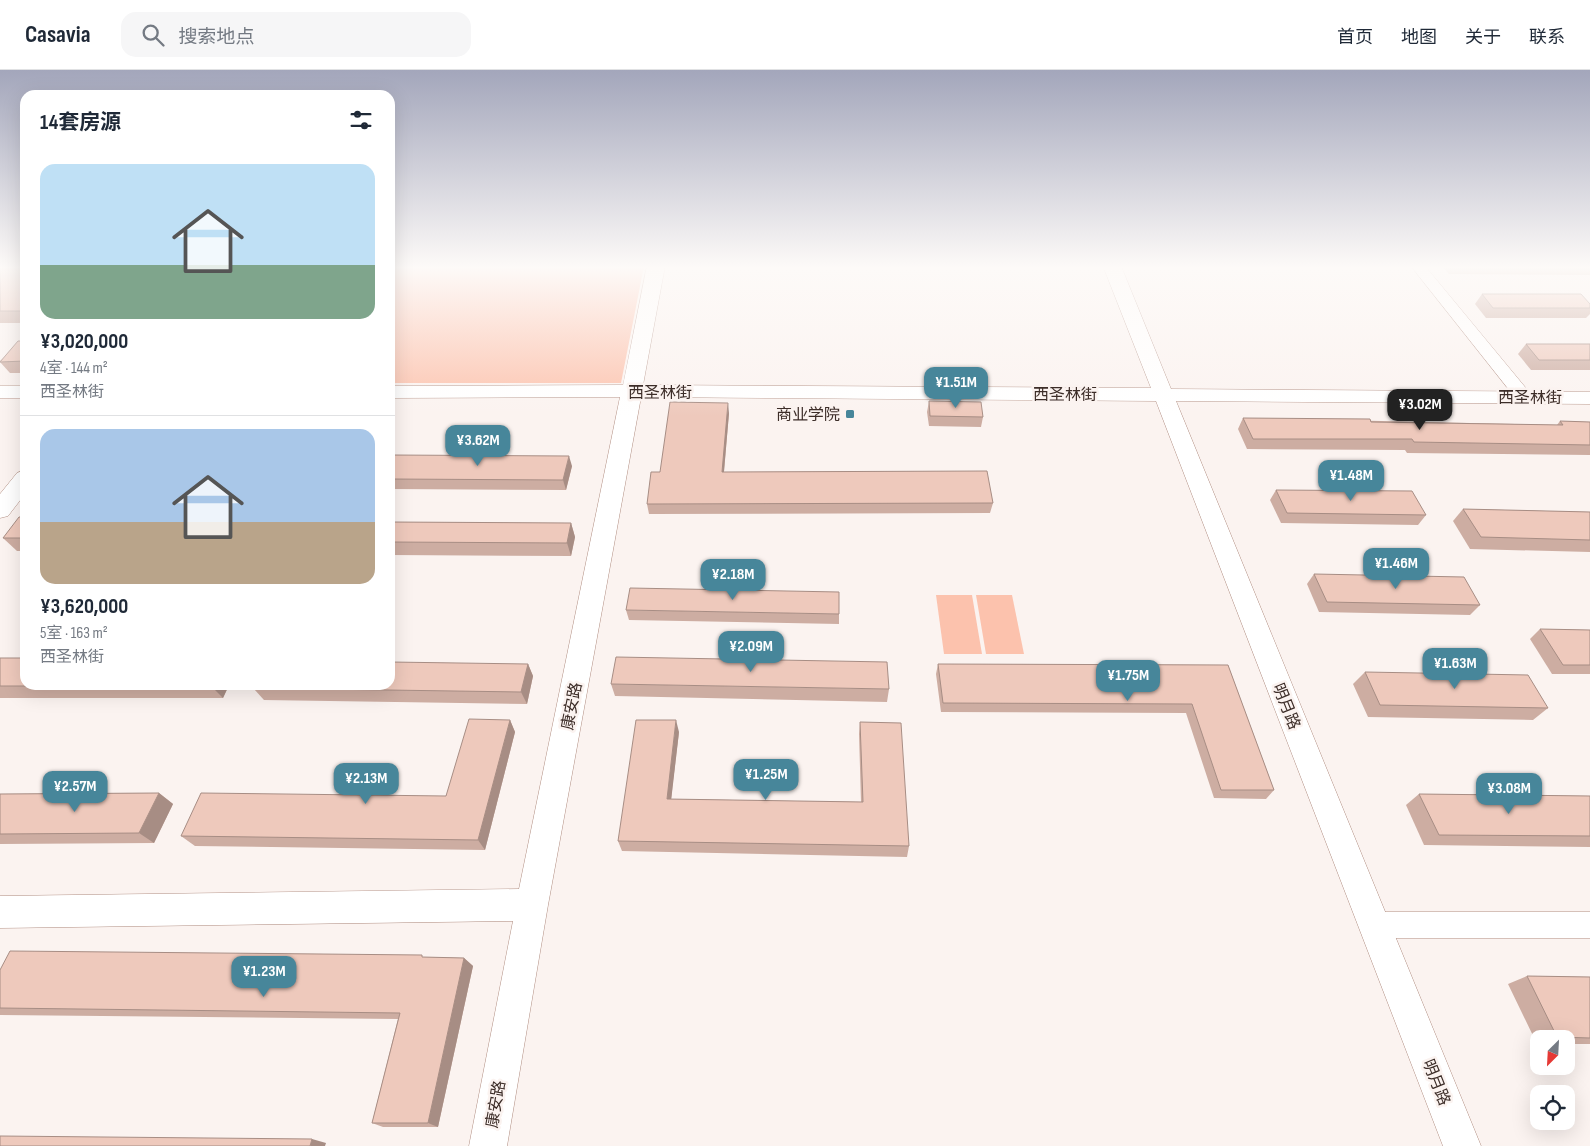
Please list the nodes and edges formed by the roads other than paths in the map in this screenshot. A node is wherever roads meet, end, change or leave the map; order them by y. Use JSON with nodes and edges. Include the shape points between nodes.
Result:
{"nodes":[{"id":1,"x":646,"y":316,"type":"edge"},
{"id":2,"x":1132,"y":316,"type":"edge"},
{"id":3,"x":1459,"y":316,"type":"edge"},
{"id":4,"x":632,"y":391,"type":"junction"},
{"id":5,"x":0,"y":392,"type":"edge"},
{"id":6,"x":20,"y":392,"type":"edge"},
{"id":7,"x":395,"y":392,"type":"edge"},
{"id":8,"x":1163,"y":395,"type":"junction"},
{"id":9,"x":1524,"y":397,"type":"junction"},
{"id":10,"x":1590,"y":398,"type":"edge"},
{"id":11,"x":20,"y":484,"type":"edge"},
{"id":12,"x":0,"y":510,"type":"edge"},
{"id":13,"x":532,"y":904,"type":"junction"},
{"id":14,"x":0,"y":912,"type":"edge"},
{"id":15,"x":1374,"y":925,"type":"junction"},
{"id":16,"x":1590,"y":925,"type":"edge"},
{"id":17,"x":488,"y":1146,"type":"edge"},
{"id":18,"x":1462,"y":1146,"type":"edge"}],
"edges":[{"from":1,"to":4,"type":"street","name":"康安路"},
{"from":2,"to":8,"type":"street","name":"明月路"},
{"from":3,"to":9,"type":"street"},
{"from":4,"to":7,"type":"street","name":"西圣林街"},
{"from":4,"to":8,"type":"street","name":"西圣林街"},
{"from":4,"to":13,"type":"street","name":"康安路"},
{"from":5,"to":6,"type":"street"},
{"from":8,"to":9,"type":"street","name":"西圣林街"},
{"from":8,"to":15,"type":"street","name":"明月路"},
{"from":9,"to":10,"type":"street","name":"西圣林街"},
{"from":11,"to":12,"type":"street"},
{"from":13,"to":14,"type":"street"},
{"from":13,"to":17,"type":"street","name":"康安路"},
{"from":15,"to":16,"type":"street"},
{"from":15,"to":18,"type":"street","name":"明月路"}]}
